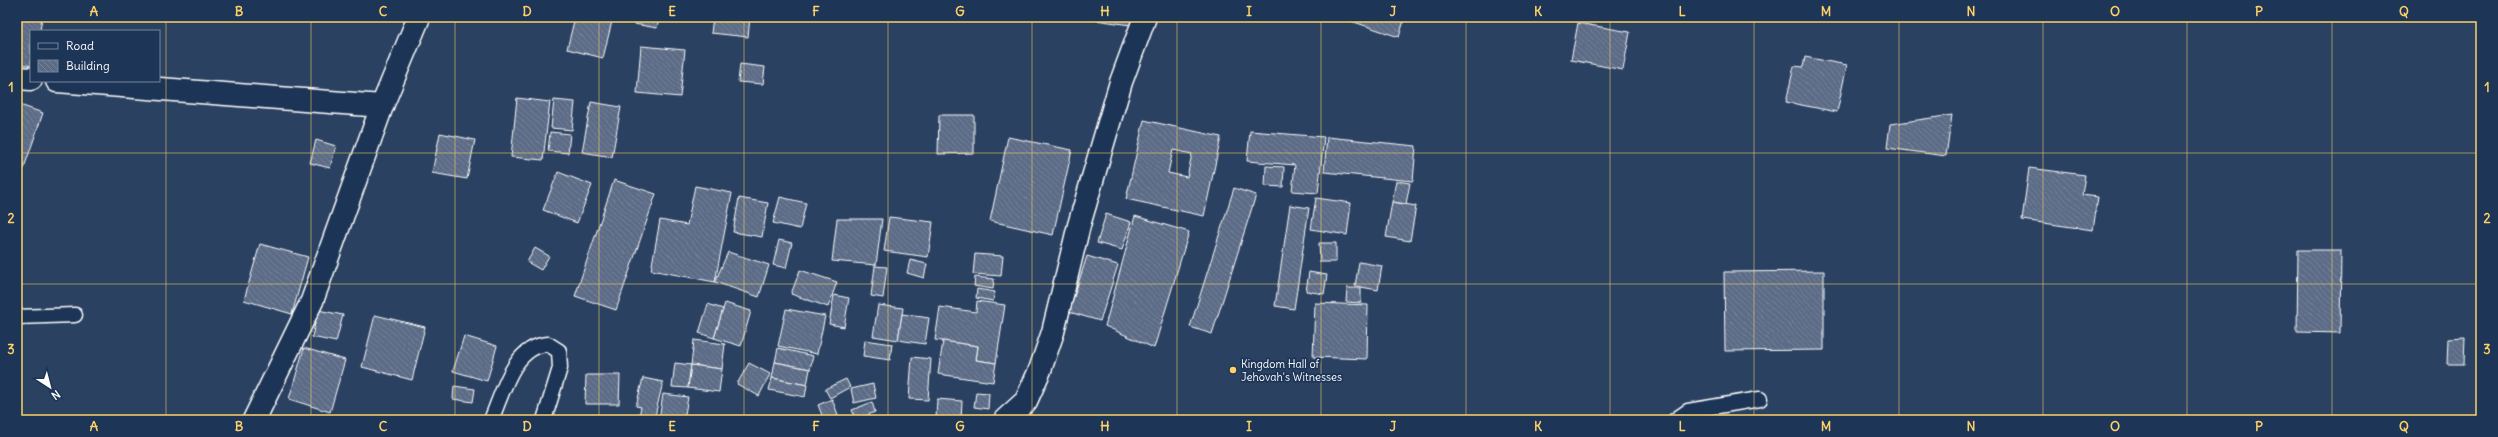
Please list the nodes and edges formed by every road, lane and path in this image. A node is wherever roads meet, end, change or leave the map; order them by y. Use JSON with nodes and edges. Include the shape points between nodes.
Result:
{"nodes":[{"id":1,"x":419,"y":17,"type":"edge"},
{"id":2,"x":1145,"y":17,"type":"edge"},
{"id":3,"x":17,"y":78,"type":"edge"},
{"id":4,"x":30,"y":79,"type":"edge"},
{"id":5,"x":70,"y":82,"type":"edge"},
{"id":6,"x":382,"y":106,"type":"junction"},
{"id":7,"x":75,"y":315,"type":"dead end"},
{"id":8,"x":17,"y":317,"type":"edge"},
{"id":9,"x":1760,"y":399,"type":"dead end"},
{"id":10,"x":254,"y":420,"type":"edge"},
{"id":11,"x":491,"y":420,"type":"edge"},
{"id":12,"x":544,"y":420,"type":"edge"},
{"id":13,"x":1005,"y":420,"type":"edge"},
{"id":14,"x":1675,"y":420,"type":"edge"}],
"edges":[{"from":1,"to":6,"type":"street"},
{"from":2,"to":13,"type":"street","via":[[1119,89],[1079,225],[1053,332],[1040,370],[1026,401]]},
{"from":3,"to":4,"type":"street"},
{"from":5,"to":6,"type":"street"},
{"from":6,"to":10,"type":"street","via":[[312,301]]},
{"from":7,"to":8,"type":"lane"},
{"from":9,"to":14,"type":"lane","via":[[1688,411]]},
{"from":11,"to":12,"type":"lane","via":[[516,363],[531,348],[548,344],[559,351],[560,368]]}]}
